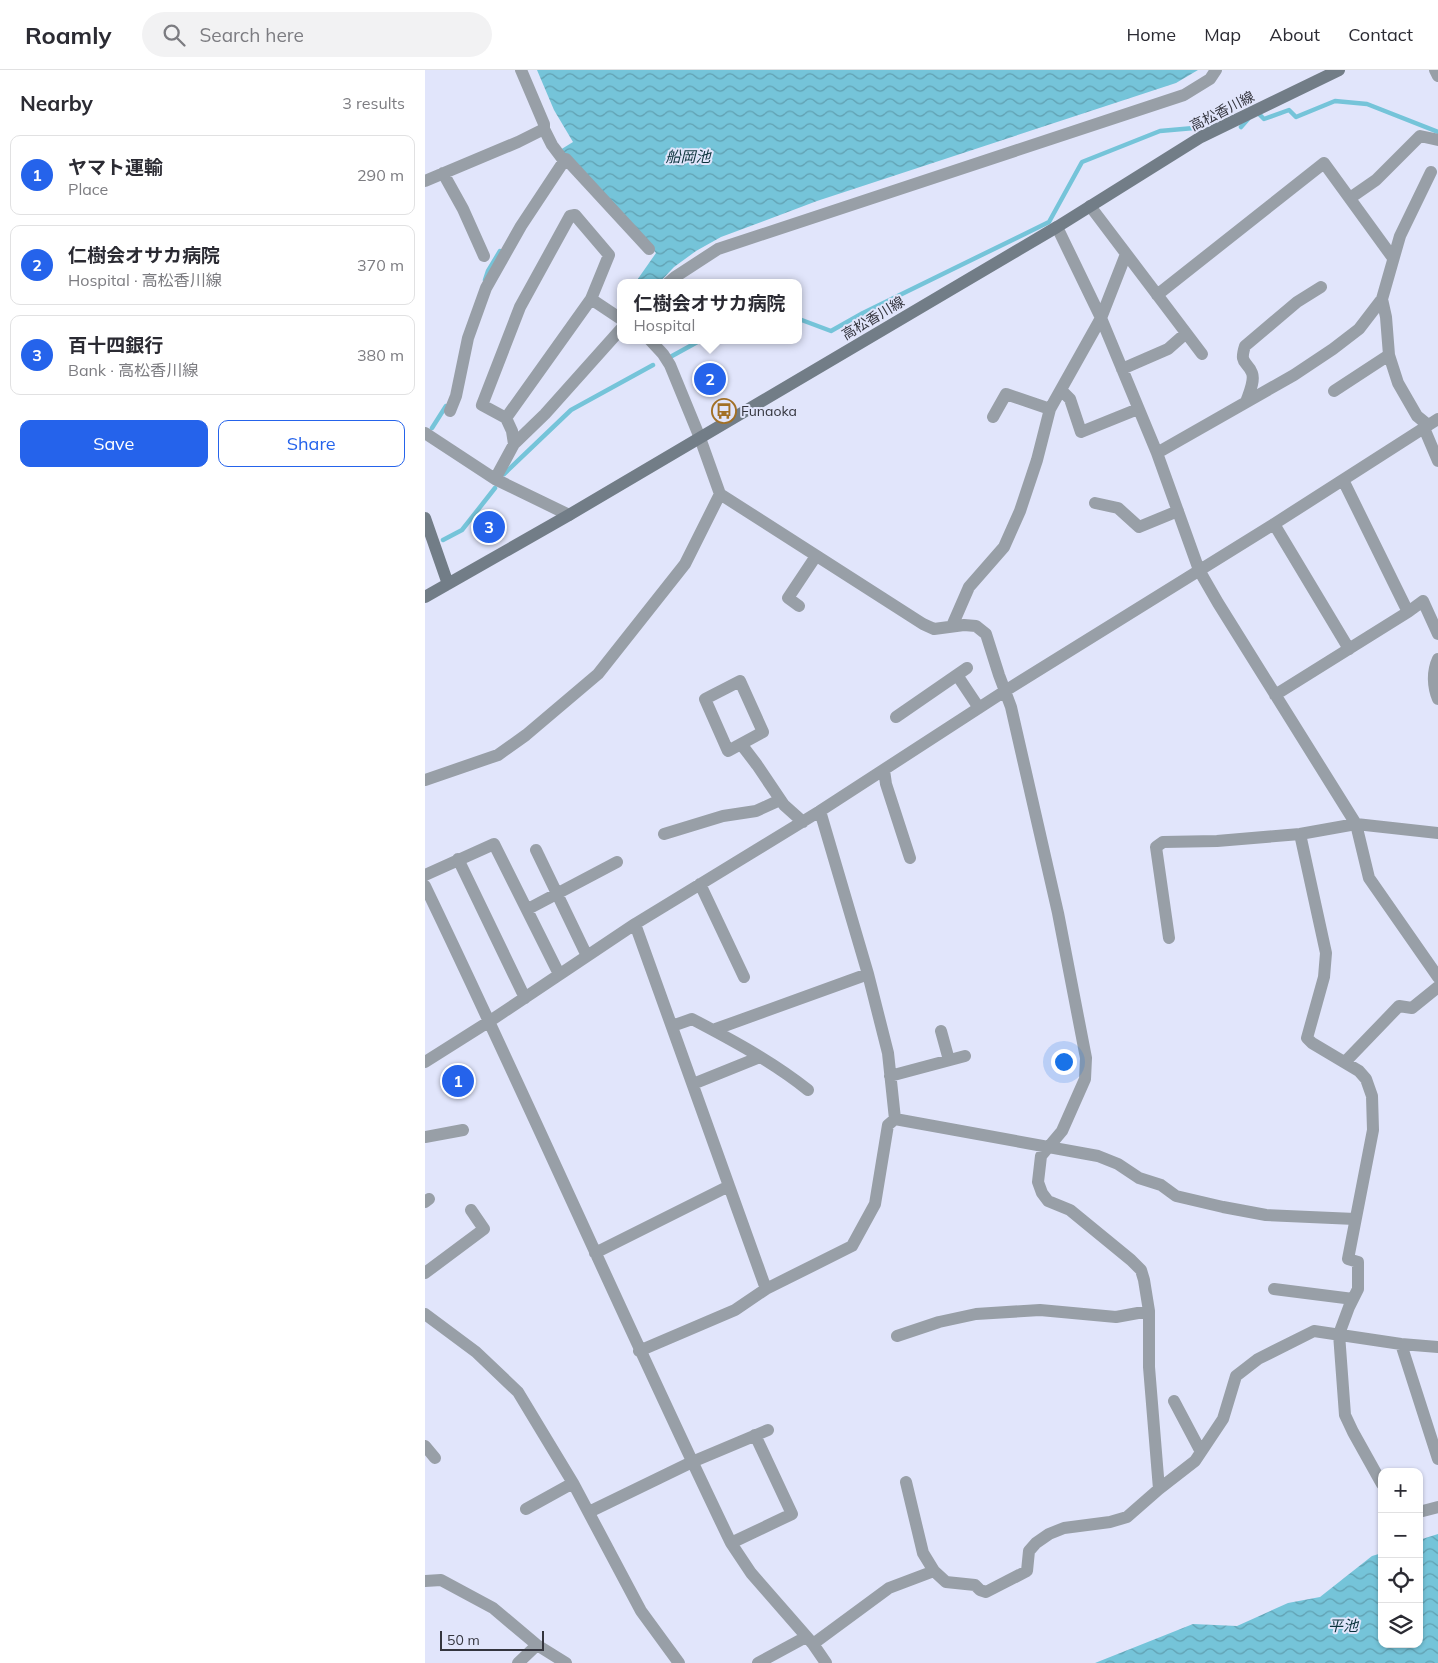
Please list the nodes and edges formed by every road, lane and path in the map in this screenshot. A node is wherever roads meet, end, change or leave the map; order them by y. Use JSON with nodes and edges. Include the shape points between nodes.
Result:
{"nodes":[{"id":1,"x":521,"y":70,"type":"edge"},
{"id":2,"x":1216,"y":70,"type":"edge"},
{"id":3,"x":1339,"y":70,"type":"edge"},
{"id":4,"x":1435,"y":70,"type":"edge"},
{"id":5,"x":1438,"y":76,"type":"edge"},
{"id":6,"x":544,"y":129,"type":"junction"},
{"id":7,"x":1438,"y":140,"type":"edge"},
{"id":8,"x":564,"y":161,"type":"junction"},
{"id":9,"x":1431,"y":172,"type":"dead end"},
{"id":10,"x":443,"y":173,"type":"junction"},
{"id":11,"x":425,"y":181,"type":"edge"},
{"id":12,"x":1350,"y":198,"type":"junction"},
{"id":13,"x":1090,"y":206,"type":"junction"},
{"id":14,"x":1057,"y":227,"type":"junction"},
{"id":15,"x":649,"y":249,"type":"dead end"},
{"id":16,"x":1125,"y":254,"type":"junction"},
{"id":17,"x":485,"y":256,"type":"dead end"},
{"id":18,"x":1393,"y":258,"type":"junction"},
{"id":19,"x":673,"y":279,"type":"edge"},
{"id":20,"x":1321,"y":287,"type":"dead end"},
{"id":21,"x":1157,"y":295,"type":"junction"},
{"id":22,"x":591,"y":299,"type":"junction"},
{"id":23,"x":1382,"y":299,"type":"junction"},
{"id":24,"x":617,"y":316,"type":"edge"},
{"id":25,"x":1101,"y":318,"type":"junction"},
{"id":26,"x":617,"y":333,"type":"edge"},
{"id":27,"x":1185,"y":334,"type":"junction"},
{"id":28,"x":653,"y":344,"type":"edge"},
{"id":29,"x":1202,"y":354,"type":"dead end"},
{"id":30,"x":1389,"y":355,"type":"junction"},
{"id":31,"x":1122,"y":369,"type":"junction"},
{"id":32,"x":1061,"y":390,"type":"junction"},
{"id":33,"x":1334,"y":391,"type":"dead end"},
{"id":34,"x":1246,"y":402,"type":"junction"},
{"id":35,"x":1051,"y":409,"type":"junction"},
{"id":36,"x":1139,"y":409,"type":"junction"},
{"id":37,"x":450,"y":411,"type":"dead end"},
{"id":38,"x":993,"y":417,"type":"dead end"},
{"id":39,"x":506,"y":418,"type":"junction"},
{"id":40,"x":1430,"y":424,"type":"edge"},
{"id":41,"x":425,"y":433,"type":"edge"},
{"id":42,"x":701,"y":438,"type":"junction"},
{"id":43,"x":514,"y":444,"type":"junction"},
{"id":44,"x":1157,"y":454,"type":"junction"},
{"id":45,"x":1438,"y":460,"type":"edge"},
{"id":46,"x":495,"y":479,"type":"junction"},
{"id":47,"x":1343,"y":480,"type":"junction"},
{"id":48,"x":720,"y":494,"type":"junction"},
{"id":49,"x":1095,"y":503,"type":"dead end"},
{"id":50,"x":1178,"y":511,"type":"junction"},
{"id":51,"x":569,"y":515,"type":"junction"},
{"id":52,"x":425,"y":518,"type":"edge"},
{"id":53,"x":1274,"y":524,"type":"junction"},
{"id":54,"x":817,"y":556,"type":"junction"},
{"id":55,"x":1199,"y":570,"type":"junction"},
{"id":56,"x":448,"y":584,"type":"junction"},
{"id":57,"x":425,"y":597,"type":"edge"},
{"id":58,"x":799,"y":606,"type":"dead end"},
{"id":59,"x":1408,"y":612,"type":"junction"},
{"id":60,"x":952,"y":626,"type":"junction"},
{"id":61,"x":1438,"y":634,"type":"edge"},
{"id":62,"x":1349,"y":649,"type":"junction"},
{"id":63,"x":1438,"y":659,"type":"edge"},
{"id":64,"x":1005,"y":691,"type":"junction"},
{"id":65,"x":1275,"y":695,"type":"junction"},
{"id":66,"x":1438,"y":699,"type":"edge"},
{"id":67,"x":979,"y":708,"type":"junction"},
{"id":68,"x":896,"y":717,"type":"dead end"},
{"id":69,"x":741,"y":744,"type":"junction"},
{"id":70,"x":884,"y":770,"type":"junction"},
{"id":71,"x":425,"y":780,"type":"edge"},
{"id":72,"x":780,"y":800,"type":"junction"},
{"id":73,"x":820,"y":811,"type":"junction"},
{"id":74,"x":803,"y":822,"type":"junction"},
{"id":75,"x":1356,"y":824,"type":"junction"},
{"id":76,"x":1438,"y":833,"type":"edge"},
{"id":77,"x":664,"y":834,"type":"dead end"},
{"id":78,"x":1300,"y":834,"type":"junction"},
{"id":79,"x":536,"y":850,"type":"dead end"},
{"id":80,"x":910,"y":858,"type":"dead end"},
{"id":81,"x":458,"y":860,"type":"junction"},
{"id":82,"x":617,"y":862,"type":"dead end"},
{"id":83,"x":425,"y":875,"type":"edge"},
{"id":84,"x":700,"y":884,"type":"junction"},
{"id":85,"x":425,"y":886,"type":"edge"},
{"id":86,"x":557,"y":894,"type":"junction"},
{"id":87,"x":528,"y":909,"type":"junction"},
{"id":88,"x":635,"y":924,"type":"junction"},
{"id":89,"x":1169,"y":938,"type":"dead end"},
{"id":90,"x":587,"y":956,"type":"junction"},
{"id":91,"x":559,"y":974,"type":"junction"},
{"id":92,"x":868,"y":974,"type":"junction"},
{"id":93,"x":744,"y":977,"type":"dead end"},
{"id":94,"x":1438,"y":977,"type":"edge"},
{"id":95,"x":1438,"y":987,"type":"edge"},
{"id":96,"x":525,"y":998,"type":"junction"},
{"id":97,"x":490,"y":1021,"type":"junction"},
{"id":98,"x":672,"y":1026,"type":"junction"},
{"id":99,"x":713,"y":1030,"type":"junction"},
{"id":100,"x":941,"y":1030,"type":"dead end"},
{"id":101,"x":965,"y":1056,"type":"dead end"},
{"id":102,"x":760,"y":1057,"type":"junction"},
{"id":103,"x":949,"y":1060,"type":"junction"},
{"id":104,"x":425,"y":1062,"type":"edge"},
{"id":105,"x":1345,"y":1062,"type":"junction"},
{"id":106,"x":890,"y":1076,"type":"junction"},
{"id":107,"x":693,"y":1084,"type":"junction"},
{"id":108,"x":808,"y":1090,"type":"dead end"},
{"id":109,"x":895,"y":1118,"type":"junction"},
{"id":110,"x":463,"y":1130,"type":"dead end"},
{"id":111,"x":425,"y":1137,"type":"edge"},
{"id":112,"x":1050,"y":1146,"type":"junction"},
{"id":113,"x":729,"y":1186,"type":"junction"},
{"id":114,"x":471,"y":1210,"type":"dead end"},
{"id":115,"x":1355,"y":1220,"type":"junction"},
{"id":116,"x":595,"y":1253,"type":"junction"},
{"id":117,"x":425,"y":1273,"type":"edge"},
{"id":118,"x":766,"y":1289,"type":"junction"},
{"id":119,"x":1274,"y":1289,"type":"dead end"},
{"id":120,"x":1353,"y":1299,"type":"junction"},
{"id":121,"x":1149,"y":1311,"type":"junction"},
{"id":122,"x":425,"y":1314,"type":"edge"},
{"id":123,"x":1339,"y":1334,"type":"junction"},
{"id":124,"x":897,"y":1336,"type":"dead end"},
{"id":125,"x":1401,"y":1344,"type":"junction"},
{"id":126,"x":1438,"y":1347,"type":"edge"},
{"id":127,"x":639,"y":1350,"type":"junction"},
{"id":128,"x":1174,"y":1401,"type":"dead end"},
{"id":129,"x":769,"y":1430,"type":"dead end"},
{"id":130,"x":755,"y":1435,"type":"junction"},
{"id":131,"x":425,"y":1446,"type":"edge"},
{"id":132,"x":1201,"y":1452,"type":"junction"},
{"id":133,"x":435,"y":1458,"type":"dead end"},
{"id":134,"x":1438,"y":1458,"type":"edge"},
{"id":135,"x":692,"y":1462,"type":"junction"},
{"id":136,"x":1378,"y":1477,"type":"edge"},
{"id":137,"x":906,"y":1482,"type":"dead end"},
{"id":138,"x":573,"y":1483,"type":"junction"},
{"id":139,"x":1159,"y":1488,"type":"junction"},
{"id":140,"x":1438,"y":1507,"type":"edge"},
{"id":141,"x":526,"y":1509,"type":"dead end"},
{"id":142,"x":1423,"y":1511,"type":"edge"},
{"id":143,"x":589,"y":1512,"type":"junction"},
{"id":144,"x":731,"y":1543,"type":"junction"},
{"id":145,"x":935,"y":1572,"type":"junction"},
{"id":146,"x":425,"y":1581,"type":"edge"},
{"id":147,"x":810,"y":1640,"type":"junction"},
{"id":148,"x":537,"y":1645,"type":"junction"},
{"id":149,"x":518,"y":1663,"type":"edge"},
{"id":150,"x":566,"y":1663,"type":"edge"},
{"id":151,"x":679,"y":1663,"type":"edge"},
{"id":152,"x":758,"y":1663,"type":"edge"},
{"id":153,"x":826,"y":1663,"type":"edge"}],
"edges":[{"from":1,"to":6,"type":"street"},
{"from":2,"to":19,"type":"street","via":[[1210,79],[1185,95],[717,249]]},
{"from":3,"to":13,"type":"main road","name":"高松香川線","via":[[1201,137]]},
{"from":4,"to":5,"type":"street"},
{"from":6,"to":8,"type":"street"},
{"from":6,"to":10,"type":"street"},
{"from":7,"to":12,"type":"street","via":[[1420,136],[1376,180]]},
{"from":8,"to":15,"type":"street","via":[[566,159]]},
{"from":8,"to":37,"type":"street","via":[[521,226],[486,288]]},
{"from":9,"to":18,"type":"street"},
{"from":10,"to":11,"type":"street"},
{"from":10,"to":17,"type":"street"},
{"from":12,"to":18,"type":"street"},
{"from":12,"to":21,"type":"street","via":[[1324,162]]},
{"from":13,"to":14,"type":"main road","name":"高松香川線"},
{"from":13,"to":16,"type":"street"},
{"from":14,"to":25,"type":"street"},
{"from":14,"to":42,"type":"main road","name":"高松香川線"},
{"from":16,"to":21,"type":"street"},
{"from":16,"to":25,"type":"street"},
{"from":18,"to":23,"type":"street"},
{"from":20,"to":34,"type":"street","via":[[1297,302],[1245,346],[1242,355],[1253,382]]},
{"from":21,"to":27,"type":"street"},
{"from":22,"to":24,"type":"street"},
{"from":22,"to":39,"type":"street"},
{"from":22,"to":39,"type":"street","via":[[609,255],[575,215],[570,216],[521,307],[482,405]]},
{"from":23,"to":30,"type":"street"},
{"from":23,"to":34,"type":"street","via":[[1359,329],[1333,349]]},
{"from":25,"to":31,"type":"street"},
{"from":25,"to":32,"type":"street"},
{"from":26,"to":43,"type":"street"},
{"from":27,"to":29,"type":"street"},
{"from":27,"to":31,"type":"street","via":[[1168,349]]},
{"from":28,"to":42,"type":"street","via":[[670,364]]},
{"from":30,"to":33,"type":"street"},
{"from":30,"to":40,"type":"street","via":[[1398,383],[1417,416]]},
{"from":31,"to":36,"type":"street"},
{"from":32,"to":35,"type":"street"},
{"from":32,"to":36,"type":"street","via":[[1070,398],[1081,432]]},
{"from":34,"to":44,"type":"street"},
{"from":35,"to":38,"type":"street","via":[[1006,394]]},
{"from":35,"to":60,"type":"street","via":[[1020,511],[1003,547],[969,587]]},
{"from":36,"to":44,"type":"street"},
{"from":39,"to":43,"type":"street","via":[[513,431]]},
{"from":40,"to":45,"type":"street"},
{"from":40,"to":47,"type":"street"},
{"from":41,"to":46,"type":"street"},
{"from":42,"to":48,"type":"street"},
{"from":42,"to":51,"type":"main road","name":"高松香川線"},
{"from":43,"to":46,"type":"street"},
{"from":44,"to":50,"type":"street"},
{"from":46,"to":51,"type":"street"},
{"from":47,"to":53,"type":"street"},
{"from":47,"to":59,"type":"street"},
{"from":48,"to":54,"type":"street"},
{"from":48,"to":71,"type":"street","via":[[685,564],[598,674],[498,755]]},
{"from":49,"to":50,"type":"street","via":[[1118,508],[1139,527]]},
{"from":50,"to":55,"type":"street"},
{"from":51,"to":56,"type":"main road","name":"高松香川線"},
{"from":52,"to":56,"type":"main road"},
{"from":53,"to":55,"type":"street"},
{"from":53,"to":62,"type":"street"},
{"from":54,"to":58,"type":"street","via":[[788,598]]},
{"from":54,"to":60,"type":"street","via":[[923,624],[940,630]]},
{"from":55,"to":64,"type":"street"},
{"from":55,"to":65,"type":"street"},
{"from":56,"to":57,"type":"main road","name":"高松香川線"},
{"from":59,"to":61,"type":"street","via":[[1423,601]]},
{"from":59,"to":62,"type":"street"},
{"from":60,"to":64,"type":"street","via":[[976,626],[986,634]]},
{"from":62,"to":65,"type":"street"},
{"from":63,"to":66,"type":"street","via":[[1434,686]]},
{"from":64,"to":67,"type":"street"},
{"from":64,"to":112,"type":"street","via":[[1058,913],[1086,1058],[1085,1079],[1063,1132]]},
{"from":65,"to":75,"type":"street"},
{"from":67,"to":68,"type":"street","via":[[962,672]]},
{"from":67,"to":70,"type":"street"},
{"from":69,"to":69,"type":"street","via":[[728,751],[705,699],[740,681],[763,732]]},
{"from":69,"to":72,"type":"street"},
{"from":70,"to":73,"type":"street"},
{"from":70,"to":80,"type":"street"},
{"from":72,"to":74,"type":"street"},
{"from":72,"to":77,"type":"street","via":[[756,811],[723,816]]},
{"from":73,"to":74,"type":"street"},
{"from":73,"to":92,"type":"street"},
{"from":74,"to":84,"type":"street"},
{"from":75,"to":76,"type":"street"},
{"from":75,"to":78,"type":"street"},
{"from":75,"to":94,"type":"street","via":[[1369,878]]},
{"from":78,"to":89,"type":"street","via":[[1163,842],[1156,847]]},
{"from":78,"to":105,"type":"street","via":[[1326,953],[1307,1038]]},
{"from":79,"to":86,"type":"street"},
{"from":81,"to":83,"type":"street"},
{"from":81,"to":87,"type":"street","via":[[494,844]]},
{"from":81,"to":96,"type":"street"},
{"from":82,"to":86,"type":"street"},
{"from":84,"to":88,"type":"street"},
{"from":84,"to":93,"type":"street"},
{"from":85,"to":97,"type":"street"},
{"from":86,"to":87,"type":"street"},
{"from":86,"to":90,"type":"street"},
{"from":87,"to":91,"type":"street"},
{"from":88,"to":90,"type":"street"},
{"from":88,"to":98,"type":"street"},
{"from":90,"to":91,"type":"street"},
{"from":91,"to":96,"type":"street"},
{"from":92,"to":99,"type":"street"},
{"from":92,"to":106,"type":"street","via":[[888,1053]]},
{"from":95,"to":105,"type":"street","via":[[1411,1008],[1399,1006]]},
{"from":96,"to":97,"type":"street"},
{"from":97,"to":104,"type":"street"},
{"from":97,"to":116,"type":"street"},
{"from":98,"to":99,"type":"street","via":[[692,1019]]},
{"from":98,"to":107,"type":"street"},
{"from":99,"to":102,"type":"street"},
{"from":100,"to":103,"type":"street"},
{"from":101,"to":103,"type":"street"},
{"from":102,"to":107,"type":"street"},
{"from":102,"to":108,"type":"street"},
{"from":103,"to":106,"type":"street"},
{"from":105,"to":115,"type":"street","via":[[1359,1070],[1372,1096],[1373,1130]]},
{"from":106,"to":109,"type":"street"},
{"from":107,"to":113,"type":"street"},
{"from":109,"to":112,"type":"street"},
{"from":109,"to":118,"type":"street","via":[[888,1125],[875,1204],[852,1246]]},
{"from":110,"to":111,"type":"street"},
{"from":112,"to":115,"type":"street","via":[[1099,1156],[1139,1178],[1161,1185],[1176,1196],[1265,1214]]},
{"from":112,"to":121,"type":"street","via":[[1041,1156],[1038,1182],[1042,1193],[1049,1201],[1069,1210],[1141,1270]]},
{"from":113,"to":116,"type":"street"},
{"from":113,"to":118,"type":"street"},
{"from":114,"to":117,"type":"street","via":[[484,1229]]},
{"from":115,"to":120,"type":"street","via":[[1348,1259],[1358,1262],[1358,1288]]},
{"from":116,"to":127,"type":"street"},
{"from":118,"to":127,"type":"street","via":[[735,1310]]},
{"from":119,"to":120,"type":"street"},
{"from":120,"to":123,"type":"street"},
{"from":121,"to":124,"type":"street","via":[[1116,1317],[1040,1310],[976,1314]]},
{"from":121,"to":139,"type":"street","via":[[1149,1367]]},
{"from":122,"to":138,"type":"street","via":[[475,1352],[518,1392]]},
{"from":123,"to":125,"type":"street"},
{"from":123,"to":132,"type":"street","via":[[1314,1331],[1258,1359],[1236,1376],[1223,1419]]},
{"from":123,"to":136,"type":"street","via":[[1345,1414]]},
{"from":125,"to":126,"type":"street"},
{"from":125,"to":134,"type":"street"},
{"from":127,"to":135,"type":"street"},
{"from":128,"to":132,"type":"street"},
{"from":129,"to":130,"type":"street"},
{"from":130,"to":135,"type":"street"},
{"from":130,"to":144,"type":"street","via":[[792,1514]]},
{"from":131,"to":133,"type":"street"},
{"from":132,"to":139,"type":"street","via":[[1195,1461]]},
{"from":135,"to":143,"type":"street"},
{"from":135,"to":144,"type":"street"},
{"from":137,"to":145,"type":"street","via":[[923,1552]]},
{"from":138,"to":141,"type":"street"},
{"from":138,"to":143,"type":"street"},
{"from":139,"to":145,"type":"street","via":[[1127,1517],[1064,1528],[1049,1534],[1029,1551],[1027,1571],[986,1592],[975,1585],[946,1582]]},
{"from":140,"to":142,"type":"street"},
{"from":143,"to":151,"type":"street","via":[[641,1611]]},
{"from":144,"to":147,"type":"street","via":[[751,1573]]},
{"from":145,"to":147,"type":"street","via":[[889,1588]]},
{"from":146,"to":148,"type":"street","via":[[441,1580],[493,1608]]},
{"from":147,"to":152,"type":"street"},
{"from":147,"to":153,"type":"street"},
{"from":148,"to":149,"type":"street"},
{"from":148,"to":150,"type":"street"}]}
